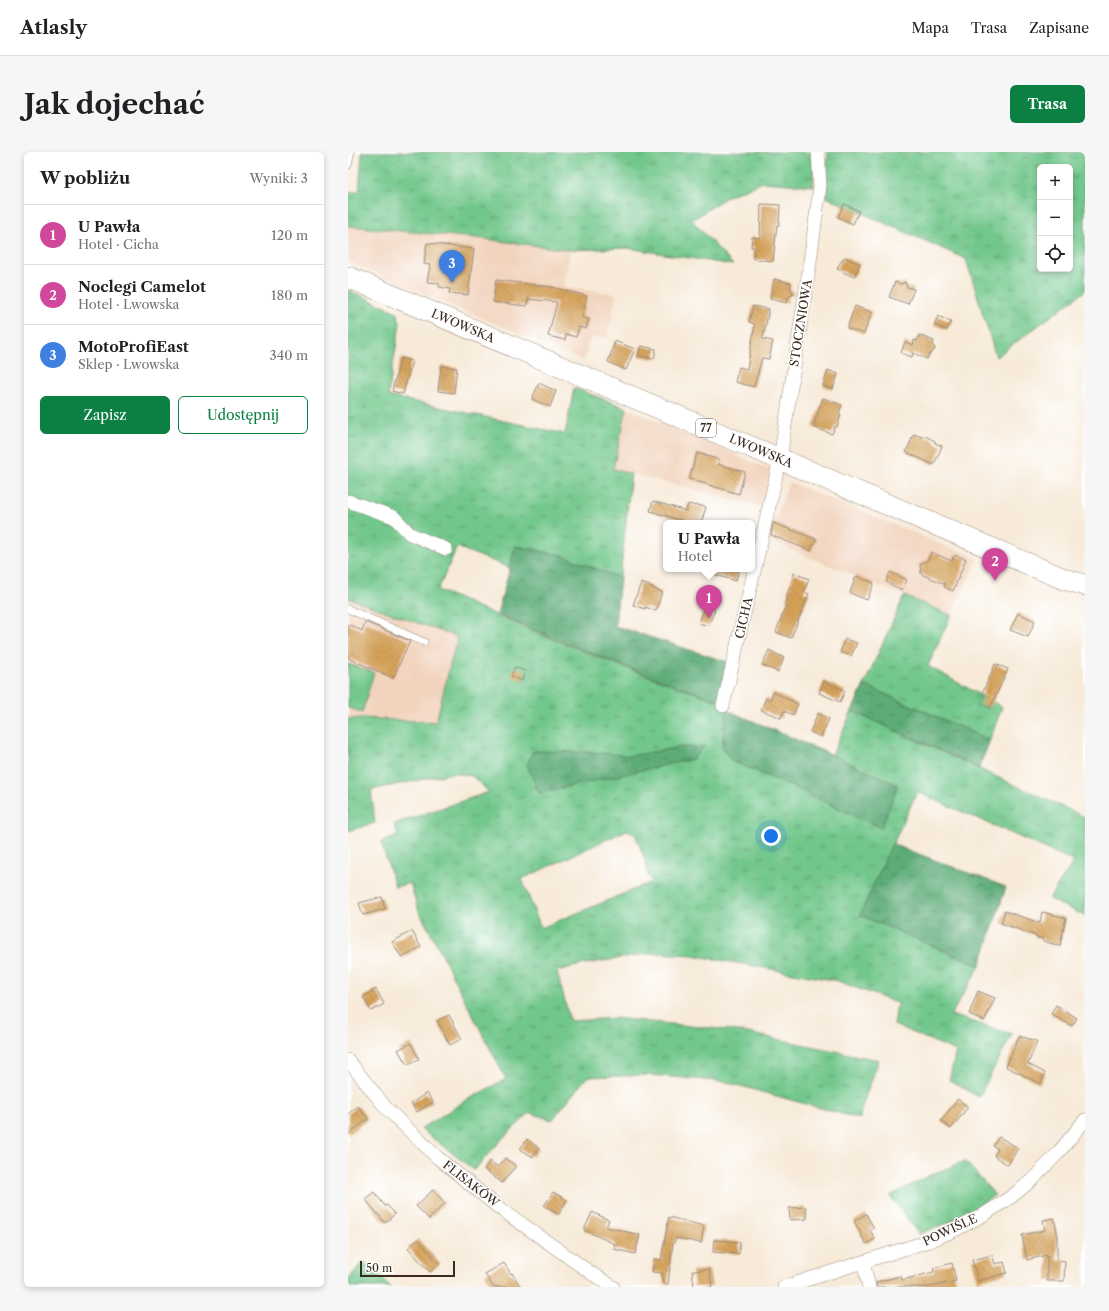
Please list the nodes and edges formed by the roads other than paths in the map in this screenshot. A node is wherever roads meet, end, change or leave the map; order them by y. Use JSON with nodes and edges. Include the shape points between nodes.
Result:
{"nodes":[{"id":1,"x":351,"y":152,"type":"edge"},
{"id":2,"x":818,"y":152,"type":"edge"},
{"id":3,"x":348,"y":165,"type":"edge"},
{"id":4,"x":348,"y":277,"type":"edge"},
{"id":5,"x":780,"y":459,"type":"junction"},
{"id":6,"x":348,"y":501,"type":"edge"},
{"id":7,"x":446,"y":550,"type":"dead end"},
{"id":8,"x":755,"y":567,"type":"edge"},
{"id":9,"x":754,"y":572,"type":"edge"},
{"id":10,"x":1064,"y":579,"type":"junction"},
{"id":11,"x":1085,"y":584,"type":"edge"},
{"id":12,"x":1085,"y":595,"type":"edge"},
{"id":13,"x":348,"y":609,"type":"edge"},
{"id":14,"x":424,"y":642,"type":"dead end"},
{"id":15,"x":723,"y":706,"type":"dead end"},
{"id":16,"x":348,"y":1060,"type":"edge"},
{"id":17,"x":1085,"y":1120,"type":"edge"},
{"id":18,"x":863,"y":1262,"type":"junction"},
{"id":19,"x":613,"y":1287,"type":"edge"},
{"id":20,"x":784,"y":1287,"type":"edge"},
{"id":21,"x":869,"y":1287,"type":"edge"}],
"edges":[{"from":1,"to":3,"type":"lane"},
{"from":2,"to":5,"type":"street","name":"STOCZNIOWA","via":[[820,186]]},
{"from":4,"to":5,"type":"main road","name":"LWOWSKA","number":"77"},
{"from":5,"to":8,"type":"street","name":"CICHA"},
{"from":5,"to":10,"type":"main road","name":"LWOWSKA","number":"77"},
{"from":6,"to":7,"type":"street","via":[[394,517],[410,534]]},
{"from":9,"to":15,"type":"street","name":"CICHA"},
{"from":10,"to":11,"type":"main road","name":"LWOWSKA","number":"77"},
{"from":10,"to":12,"type":"main road","name":"LWOWSKA","number":"77"},
{"from":13,"to":14,"type":"lane"},
{"from":16,"to":19,"type":"street","name":"FLISAKÓW","via":[[386,1108],[438,1158],[498,1207]]},
{"from":17,"to":18,"type":"street","name":"POWIŚLE","via":[[1032,1180],[983,1215],[932,1240]]},
{"from":18,"to":20,"type":"street","name":"POWIŚLE"},
{"from":18,"to":21,"type":"street"}]}
